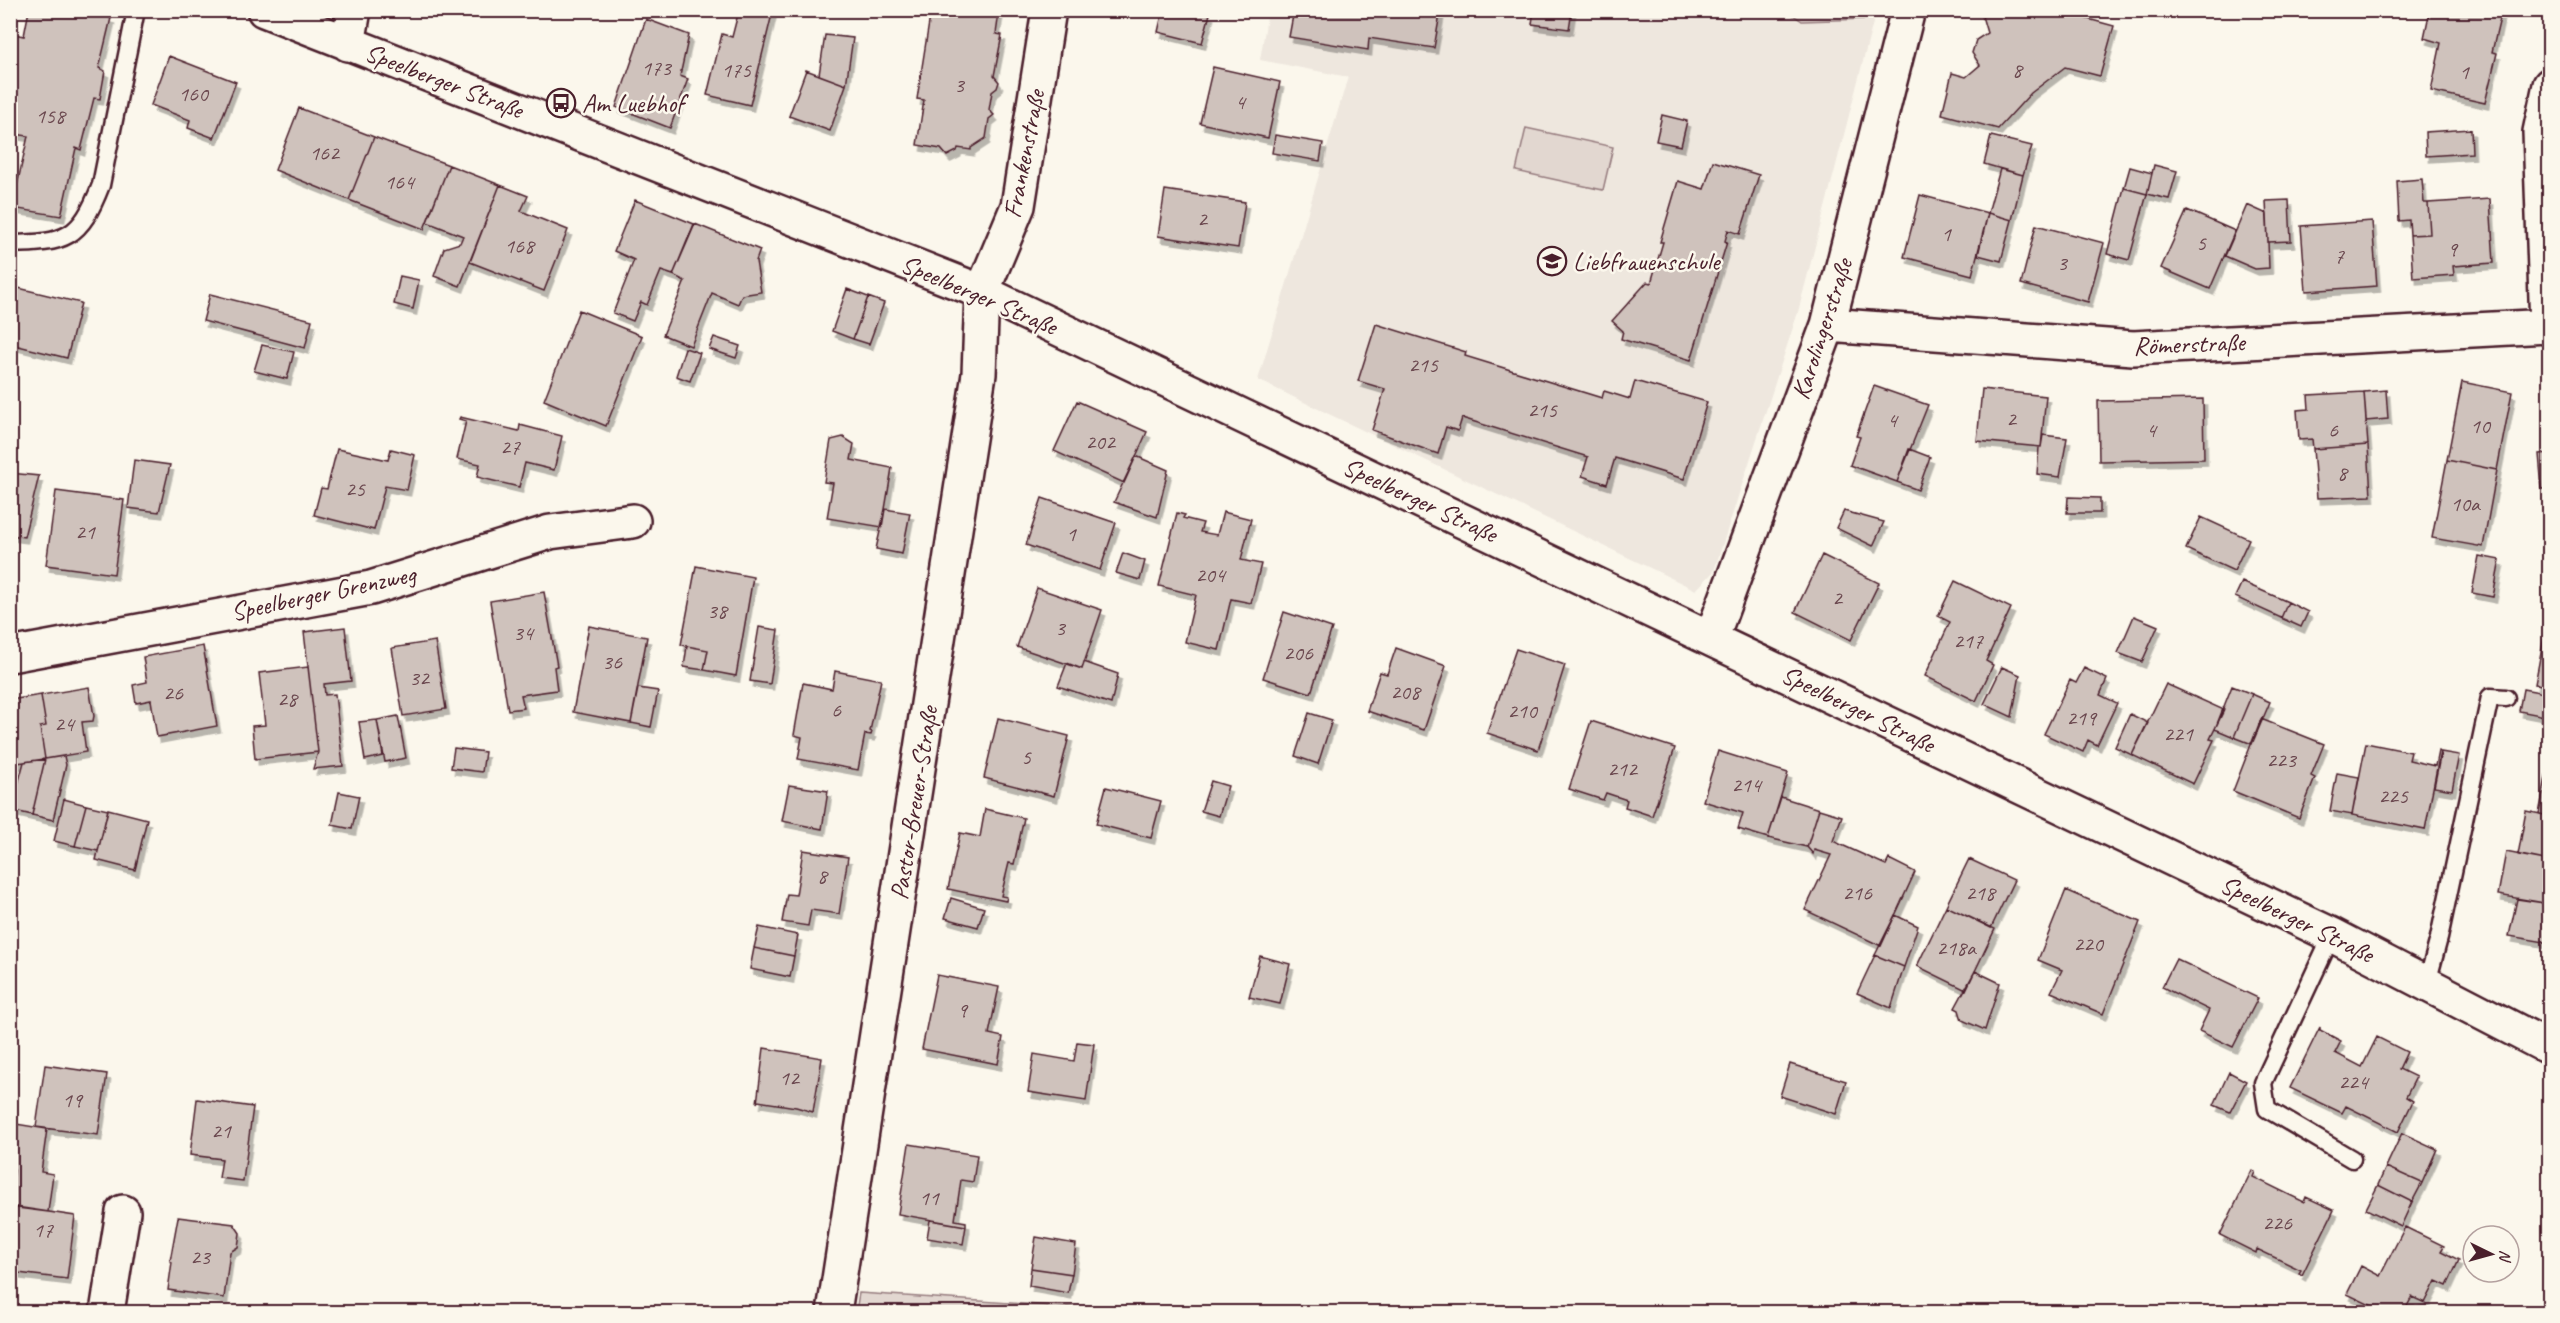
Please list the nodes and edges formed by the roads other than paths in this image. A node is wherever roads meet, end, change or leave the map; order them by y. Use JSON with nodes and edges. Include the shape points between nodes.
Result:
{"nodes":[{"id":1,"x":136,"y":10,"type":"edge"},
{"id":2,"x":264,"y":10,"type":"edge"},
{"id":3,"x":354,"y":10,"type":"edge"},
{"id":4,"x":1049,"y":10,"type":"edge"},
{"id":5,"x":1908,"y":10,"type":"edge"},
{"id":6,"x":348,"y":44,"type":"junction"},
{"id":7,"x":2550,"y":85,"type":"edge"},
{"id":8,"x":10,"y":244,"type":"edge"},
{"id":9,"x":982,"y":292,"type":"junction"},
{"id":10,"x":1828,"y":325,"type":"junction"},
{"id":11,"x":2548,"y":326,"type":"edge"},
{"id":12,"x":633,"y":521,"type":"dead end"},
{"id":13,"x":1711,"y":639,"type":"junction"},
{"id":14,"x":10,"y":655,"type":"edge"},
{"id":15,"x":2506,"y":698,"type":"dead end"},
{"id":16,"x":2332,"y":935,"type":"junction"},
{"id":17,"x":2427,"y":982,"type":"junction"},
{"id":18,"x":2550,"y":1048,"type":"edge"},
{"id":19,"x":2352,"y":1159,"type":"dead end"},
{"id":20,"x":123,"y":1212,"type":"dead end"},
{"id":21,"x":107,"y":1312,"type":"edge"},
{"id":22,"x":834,"y":1312,"type":"edge"}],
"edges":[{"from":1,"to":8,"type":"lane","via":[[91,212],[76,231],[48,243]]},
{"from":2,"to":6,"type":"street","name":"Speelberger Straße"},
{"from":3,"to":6,"type":"street"},
{"from":4,"to":9,"type":"street","name":"Frankenstraße","via":[[1018,206]]},
{"from":5,"to":10,"type":"street","name":"Karolingerstraße"},
{"from":6,"to":9,"type":"street","name":"Speelberger Straße"},
{"from":7,"to":11,"type":"street","via":[[2540,132]]},
{"from":9,"to":13,"type":"street","name":"Speelberger Straße"},
{"from":9,"to":22,"type":"street","name":"Pastor-Breuer-Straße","via":[[979,374]]},
{"from":10,"to":11,"type":"street","name":"Römerstraße","via":[[2133,348]]},
{"from":10,"to":13,"type":"street","name":"Karolingerstraße"},
{"from":12,"to":14,"type":"street","name":"Speelberger Grenzweg","via":[[550,532],[371,588]]},
{"from":13,"to":16,"type":"street","name":"Speelberger Straße"},
{"from":15,"to":17,"type":"lane","via":[[2490,697]]},
{"from":16,"to":17,"type":"street","name":"Speelberger Straße"},
{"from":16,"to":19,"type":"lane","via":[[2263,1083],[2267,1109]]},
{"from":17,"to":18,"type":"street","name":"Speelberger Straße"},
{"from":20,"to":21,"type":"street"}]}
